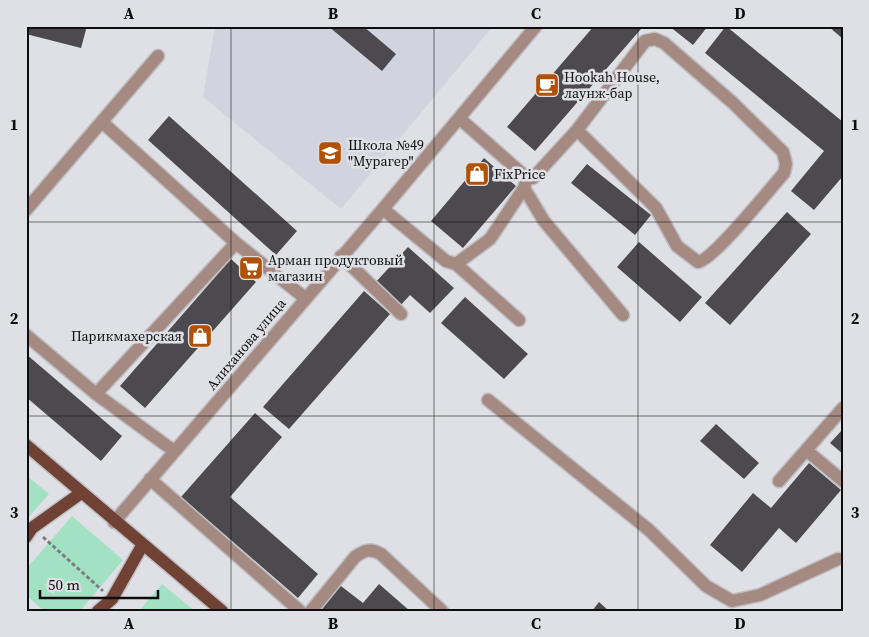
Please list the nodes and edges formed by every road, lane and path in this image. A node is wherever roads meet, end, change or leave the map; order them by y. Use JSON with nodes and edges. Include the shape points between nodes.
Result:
{"nodes":[{"id":1,"x":536,"y":26,"type":"edge"},
{"id":2,"x":158,"y":56,"type":"dead end"},
{"id":3,"x":458,"y":118,"type":"junction"},
{"id":4,"x":102,"y":122,"type":"junction"},
{"id":5,"x":577,"y":130,"type":"junction"},
{"id":6,"x":526,"y":183,"type":"junction"},
{"id":7,"x":28,"y":203,"type":"edge"},
{"id":8,"x":383,"y":209,"type":"junction"},
{"id":9,"x":236,"y":243,"type":"junction"},
{"id":10,"x":341,"y":256,"type":"junction"},
{"id":11,"x":456,"y":264,"type":"junction"},
{"id":12,"x":305,"y":298,"type":"junction"},
{"id":13,"x":401,"y":314,"type":"dead end"},
{"id":14,"x":623,"y":315,"type":"dead end"},
{"id":15,"x":519,"y":320,"type":"dead end"},
{"id":16,"x":26,"y":336,"type":"edge"},
{"id":17,"x":96,"y":394,"type":"junction"},
{"id":18,"x":488,"y":400,"type":"dead end"},
{"id":19,"x":843,"y":408,"type":"edge"},
{"id":20,"x":26,"y":445,"type":"edge"},
{"id":21,"x":806,"y":450,"type":"junction"},
{"id":22,"x":174,"y":451,"type":"junction"},
{"id":23,"x":150,"y":479,"type":"junction"},
{"id":24,"x":779,"y":481,"type":"dead end"},
{"id":25,"x":843,"y":481,"type":"edge"},
{"id":26,"x":81,"y":493,"type":"junction"},
{"id":27,"x":114,"y":522,"type":"junction"},
{"id":28,"x":29,"y":533,"type":"edge"},
{"id":29,"x":143,"y":544,"type":"junction"},
{"id":30,"x":841,"y":557,"type":"edge"},
{"id":31,"x":112,"y":599,"type":"junction"},
{"id":32,"x":98,"y":611,"type":"edge"},
{"id":33,"x":222,"y":611,"type":"edge"},
{"id":34,"x":300,"y":611,"type":"edge"},
{"id":35,"x":312,"y":611,"type":"edge"},
{"id":36,"x":442,"y":611,"type":"edge"}],
"edges":[{"from":1,"to":3,"type":"street","name":"Алиханова улица"},
{"from":2,"to":4,"type":"street"},
{"from":3,"to":6,"type":"street"},
{"from":3,"to":8,"type":"street","name":"Алиханова улица"},
{"from":4,"to":7,"type":"street"},
{"from":4,"to":9,"type":"street"},
{"from":5,"to":5,"type":"street","via":[[656,208],[677,246],[698,262],[707,259],[725,240],[784,173],[786,164],[783,152],[733,103],[664,43],[655,39],[644,41]]},
{"from":5,"to":6,"type":"street"},
{"from":6,"to":11,"type":"street","via":[[490,239]]},
{"from":6,"to":14,"type":"street","via":[[544,221]]},
{"from":8,"to":10,"type":"street","name":"Алиханова улица"},
{"from":8,"to":11,"type":"street","via":[[446,261]]},
{"from":9,"to":12,"type":"street"},
{"from":9,"to":17,"type":"street"},
{"from":10,"to":12,"type":"street","name":"Алиханова улица"},
{"from":10,"to":13,"type":"street"},
{"from":11,"to":15,"type":"street"},
{"from":12,"to":22,"type":"street","name":"Алиханова улица"},
{"from":16,"to":17,"type":"street"},
{"from":17,"to":22,"type":"street"},
{"from":18,"to":30,"type":"street","via":[[649,530],[706,586],[732,601],[760,596]]},
{"from":19,"to":21,"type":"street"},
{"from":20,"to":26,"type":"main road"},
{"from":21,"to":24,"type":"street"},
{"from":21,"to":25,"type":"street"},
{"from":22,"to":23,"type":"street","name":"Алиханова улица"},
{"from":23,"to":27,"type":"street","name":"Алиханова улица"},
{"from":23,"to":34,"type":"street"},
{"from":26,"to":27,"type":"main road"},
{"from":26,"to":28,"type":"main road"},
{"from":27,"to":29,"type":"main road"},
{"from":28,"to":31,"type":"path"},
{"from":29,"to":31,"type":"main road"},
{"from":29,"to":33,"type":"main road"},
{"from":31,"to":32,"type":"main road"},
{"from":35,"to":36,"type":"street","via":[[355,558],[364,551],[373,550]]}]}
